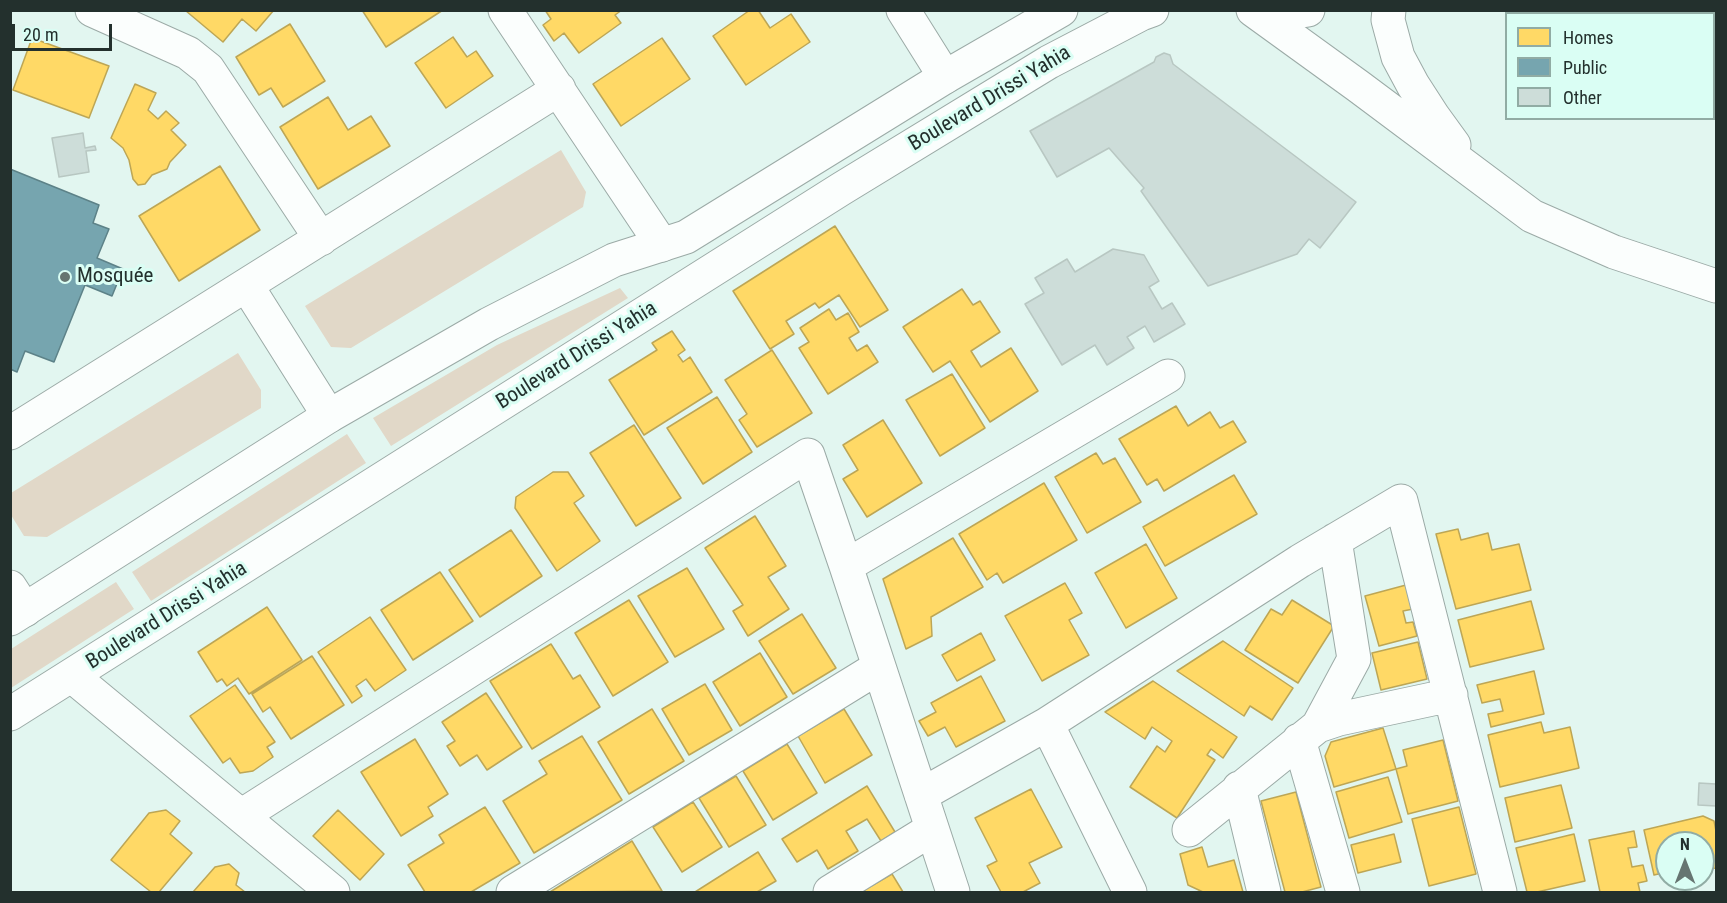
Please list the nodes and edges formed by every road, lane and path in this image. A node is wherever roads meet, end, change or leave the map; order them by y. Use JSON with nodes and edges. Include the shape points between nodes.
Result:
{"nodes":[{"id":1,"x":92,"y":10,"type":"edge"},
{"id":2,"x":505,"y":10,"type":"edge"},
{"id":3,"x":903,"y":10,"type":"edge"},
{"id":4,"x":1060,"y":10,"type":"edge"},
{"id":5,"x":1152,"y":10,"type":"edge"},
{"id":6,"x":1253,"y":10,"type":"edge"},
{"id":7,"x":1262,"y":10,"type":"edge"},
{"id":8,"x":1308,"y":10,"type":"edge"},
{"id":9,"x":1389,"y":10,"type":"edge"},
{"id":10,"x":945,"y":77,"type":"junction"},
{"id":11,"x":559,"y":89,"type":"junction"},
{"id":12,"x":1475,"y":173,"type":"junction"},
{"id":13,"x":321,"y":239,"type":"junction"},
{"id":14,"x":662,"y":245,"type":"junction"},
{"id":15,"x":246,"y":286,"type":"junction"},
{"id":16,"x":1716,"y":286,"type":"edge"},
{"id":17,"x":1168,"y":376,"type":"dead end"},
{"id":18,"x":329,"y":416,"type":"junction"},
{"id":19,"x":10,"y":433,"type":"edge"},
{"id":20,"x":1335,"y":540,"type":"junction"},
{"id":21,"x":846,"y":566,"type":"junction"},
{"id":22,"x":15,"y":605,"type":"edge"},
{"id":23,"x":879,"y":668,"type":"junction"},
{"id":24,"x":72,"y":676,"type":"junction"},
{"id":25,"x":1451,"y":695,"type":"junction"},
{"id":26,"x":10,"y":714,"type":"edge"},
{"id":27,"x":1047,"y":724,"type":"junction"},
{"id":28,"x":1309,"y":733,"type":"junction"},
{"id":29,"x":1239,"y":788,"type":"junction"},
{"id":30,"x":921,"y":795,"type":"junction"},
{"id":31,"x":241,"y":816,"type":"junction"},
{"id":32,"x":932,"y":829,"type":"junction"},
{"id":33,"x":1189,"y":830,"type":"dead end"},
{"id":34,"x":333,"y":892,"type":"edge"},
{"id":35,"x":513,"y":892,"type":"edge"},
{"id":36,"x":830,"y":892,"type":"edge"},
{"id":37,"x":953,"y":892,"type":"edge"},
{"id":38,"x":1130,"y":892,"type":"edge"},
{"id":39,"x":1264,"y":892,"type":"edge"},
{"id":40,"x":1343,"y":892,"type":"edge"},
{"id":41,"x":1500,"y":892,"type":"edge"}],
"edges":[{"from":1,"to":13,"type":"street","via":[[188,53],[208,69]]},
{"from":2,"to":11,"type":"street"},
{"from":3,"to":10,"type":"street"},
{"from":4,"to":10,"type":"street","name":"Boulevard Drissi Yahia"},
{"from":5,"to":24,"type":"street","name":"Boulevard Drissi Yahia","via":[[1049,62],[879,165]]},
{"from":6,"to":12,"type":"street"},
{"from":7,"to":8,"type":"street","via":[[1283,14]]},
{"from":9,"to":12,"type":"street","via":[[1398,57],[1433,116]]},
{"from":10,"to":14,"type":"street","name":"Boulevard Drissi Yahia","via":[[686,237]]},
{"from":11,"to":13,"type":"street"},
{"from":11,"to":14,"type":"street"},
{"from":12,"to":16,"type":"street","via":[[1532,216],[1614,252]]},
{"from":13,"to":15,"type":"street"},
{"from":14,"to":18,"type":"street","name":"Boulevard Drissi Yahia","via":[[614,260],[489,324]]},
{"from":15,"to":18,"type":"street"},
{"from":15,"to":19,"type":"street"},
{"from":17,"to":21,"type":"street"},
{"from":18,"to":22,"type":"street","name":"Boulevard Drissi Yahia"},
{"from":20,"to":25,"type":"street","via":[[1401,501]]},
{"from":20,"to":27,"type":"street"},
{"from":20,"to":28,"type":"street","via":[[1354,659]]},
{"from":21,"to":23,"type":"street"},
{"from":21,"to":31,"type":"street","via":[[808,455]]},
{"from":23,"to":30,"type":"street"},
{"from":23,"to":35,"type":"street"},
{"from":24,"to":26,"type":"street","name":"Boulevard Drissi Yahia"},
{"from":24,"to":31,"type":"street"},
{"from":25,"to":28,"type":"street","via":[[1339,719]]},
{"from":25,"to":41,"type":"street"},
{"from":27,"to":30,"type":"street"},
{"from":27,"to":38,"type":"street"},
{"from":28,"to":29,"type":"street"},
{"from":28,"to":40,"type":"street"},
{"from":29,"to":33,"type":"street"},
{"from":29,"to":39,"type":"street"},
{"from":30,"to":32,"type":"street"},
{"from":31,"to":34,"type":"street"},
{"from":32,"to":36,"type":"street"},
{"from":32,"to":37,"type":"street"}]}
